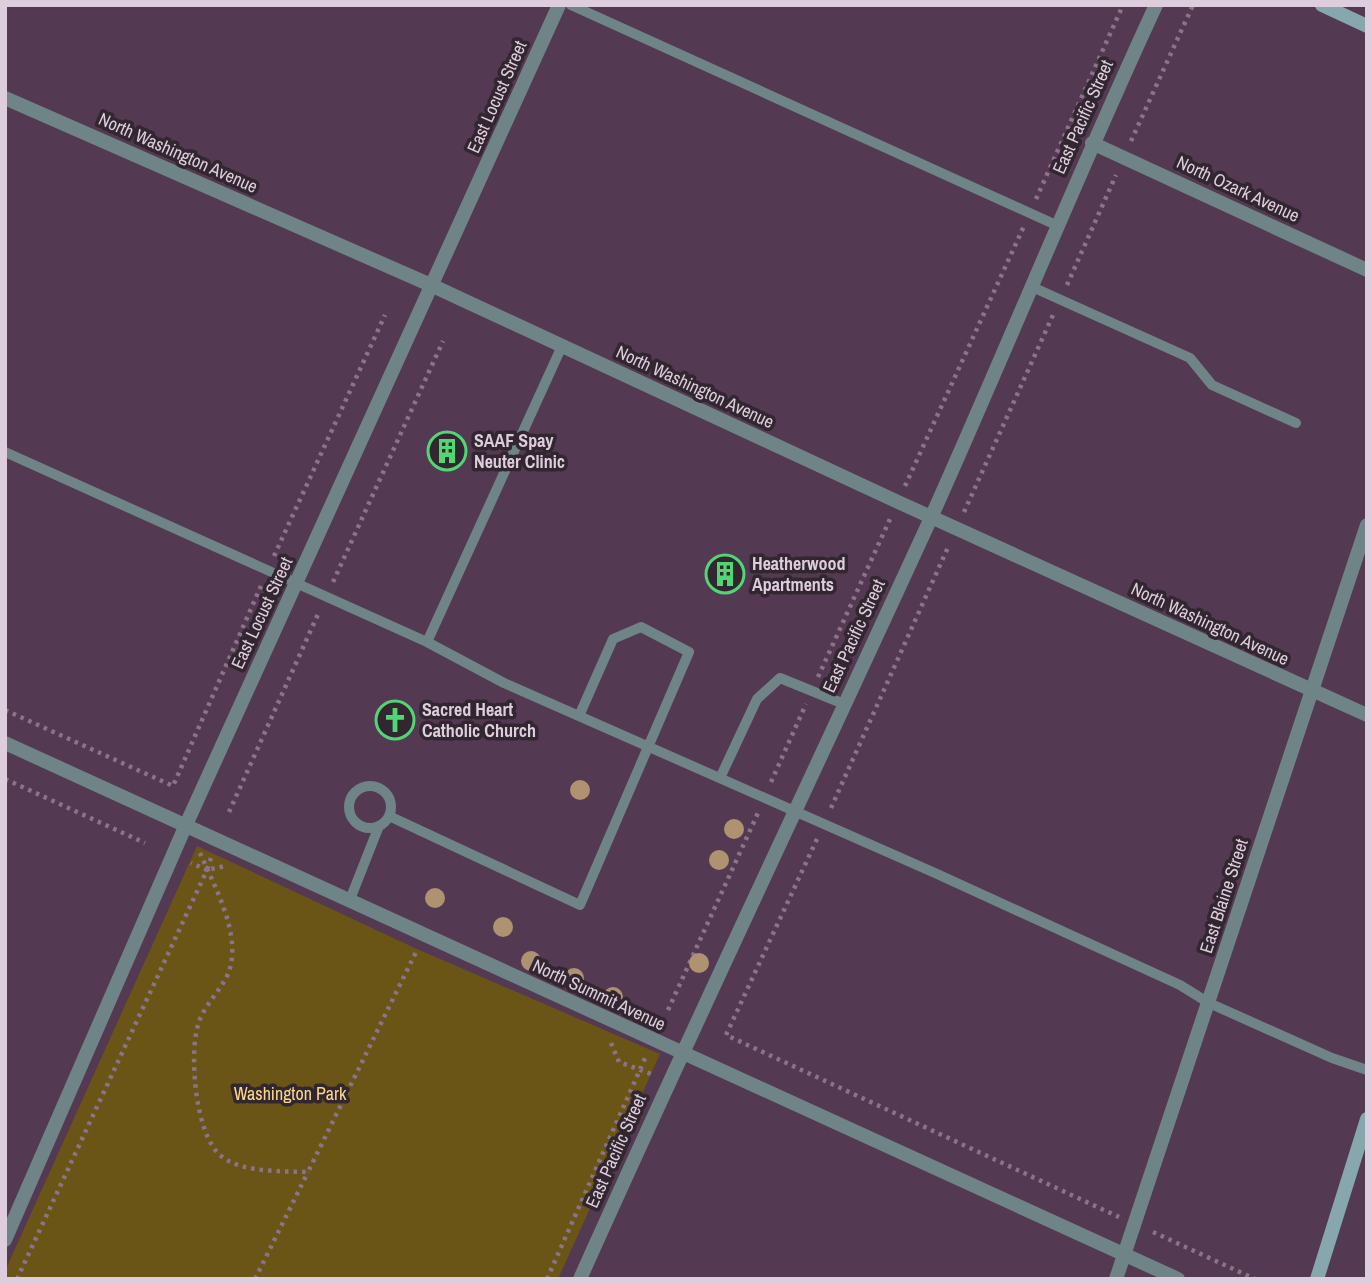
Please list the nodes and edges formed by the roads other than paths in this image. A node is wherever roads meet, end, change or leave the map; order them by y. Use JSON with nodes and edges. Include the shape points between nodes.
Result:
{"nodes":[{"id":1,"x":559,"y":5,"type":"edge"},
{"id":2,"x":571,"y":5,"type":"edge"},
{"id":3,"x":1156,"y":5,"type":"edge"},
{"id":4,"x":1322,"y":5,"type":"edge"},
{"id":5,"x":1367,"y":26,"type":"edge"},
{"id":6,"x":5,"y":98,"type":"edge"},
{"id":7,"x":1092,"y":143,"type":"junction"},
{"id":8,"x":1056,"y":225,"type":"junction"},
{"id":9,"x":1367,"y":270,"type":"edge"},
{"id":10,"x":433,"y":286,"type":"junction"},
{"id":11,"x":1030,"y":286,"type":"junction"},
{"id":12,"x":562,"y":346,"type":"junction"},
{"id":13,"x":1296,"y":423,"type":"dead end"},
{"id":14,"x":5,"y":452,"type":"edge"},
{"id":15,"x":931,"y":517,"type":"junction"},
{"id":16,"x":1367,"y":525,"type":"edge"},
{"id":17,"x":297,"y":584,"type":"junction"},
{"id":18,"x":427,"y":642,"type":"junction"},
{"id":19,"x":1313,"y":692,"type":"junction"},
{"id":20,"x":844,"y":704,"type":"junction"},
{"id":21,"x":1367,"y":715,"type":"edge"},
{"id":22,"x":579,"y":716,"type":"junction"},
{"id":23,"x":5,"y":743,"type":"edge"},
{"id":24,"x":650,"y":747,"type":"junction"},
{"id":25,"x":720,"y":778,"type":"junction"},
{"id":26,"x":793,"y":812,"type":"junction"},
{"id":27,"x":389,"y":816,"type":"junction"},
{"id":28,"x":379,"y":826,"type":"junction"},
{"id":29,"x":185,"y":827,"type":"junction"},
{"id":30,"x":349,"y":902,"type":"junction"},
{"id":31,"x":1209,"y":1003,"type":"junction"},
{"id":32,"x":681,"y":1053,"type":"junction"},
{"id":33,"x":1367,"y":1070,"type":"edge"},
{"id":34,"x":1367,"y":1119,"type":"edge"},
{"id":35,"x":5,"y":1240,"type":"edge"},
{"id":36,"x":1124,"y":1255,"type":"junction"},
{"id":37,"x":580,"y":1279,"type":"edge"},
{"id":38,"x":1116,"y":1279,"type":"edge"},
{"id":39,"x":1178,"y":1279,"type":"edge"},
{"id":40,"x":1317,"y":1279,"type":"edge"}],
"edges":[{"from":1,"to":10,"type":"street","name":"East Locust Street"},
{"from":2,"to":8,"type":"lane"},
{"from":3,"to":7,"type":"street","name":"East Pacific Street"},
{"from":4,"to":5,"type":"street"},
{"from":6,"to":10,"type":"street","name":"North Washington Avenue"},
{"from":7,"to":8,"type":"street","name":"East Pacific Street"},
{"from":7,"to":9,"type":"street","name":"North Ozark Avenue"},
{"from":8,"to":11,"type":"street","name":"East Pacific Street"},
{"from":10,"to":12,"type":"street","name":"North Washington Avenue"},
{"from":10,"to":17,"type":"street","name":"East Locust Street"},
{"from":11,"to":13,"type":"lane","via":[[1190,358],[1212,385]]},
{"from":11,"to":15,"type":"street","name":"East Pacific Street"},
{"from":12,"to":15,"type":"street","name":"North Washington Avenue"},
{"from":12,"to":18,"type":"lane"},
{"from":14,"to":17,"type":"lane"},
{"from":15,"to":19,"type":"street","name":"North Washington Avenue"},
{"from":15,"to":20,"type":"street","name":"East Pacific Street"},
{"from":16,"to":19,"type":"street","name":"East Blaine Street"},
{"from":17,"to":18,"type":"lane"},
{"from":17,"to":29,"type":"street","name":"East Locust Street"},
{"from":18,"to":22,"type":"lane"},
{"from":19,"to":21,"type":"street","name":"North Washington Avenue"},
{"from":19,"to":31,"type":"street","name":"East Blaine Street"},
{"from":20,"to":25,"type":"lane","via":[[780,678],[757,699]]},
{"from":20,"to":26,"type":"street","name":"East Pacific Street"},
{"from":22,"to":24,"type":"lane"},
{"from":22,"to":24,"type":"lane","via":[[613,639],[641,627],[689,652]]},
{"from":23,"to":29,"type":"street","name":"North Summit Avenue"},
{"from":24,"to":25,"type":"lane"},
{"from":24,"to":27,"type":"lane","via":[[580,905]]},
{"from":25,"to":26,"type":"lane"},
{"from":26,"to":31,"type":"lane","via":[[1180,985]]},
{"from":26,"to":32,"type":"street","name":"East Pacific Street"},
{"from":27,"to":28,"type":"lane"},
{"from":27,"to":28,"type":"lane","via":[[391,803],[385,791],[373,786],[359,789],[351,799],[350,813],[365,827]]},
{"from":28,"to":30,"type":"lane"},
{"from":29,"to":30,"type":"street","name":"North Summit Avenue"},
{"from":29,"to":35,"type":"street","name":"East Locust Street"},
{"from":30,"to":32,"type":"street","name":"North Summit Avenue"},
{"from":31,"to":33,"type":"lane"},
{"from":31,"to":36,"type":"street","name":"East Blaine Street"},
{"from":32,"to":36,"type":"street","name":"North Summit Avenue"},
{"from":32,"to":37,"type":"street","name":"East Pacific Street"},
{"from":34,"to":40,"type":"street"},
{"from":36,"to":38,"type":"street","name":"East Blaine Street"},
{"from":36,"to":39,"type":"street","name":"North Summit Avenue"}]}
